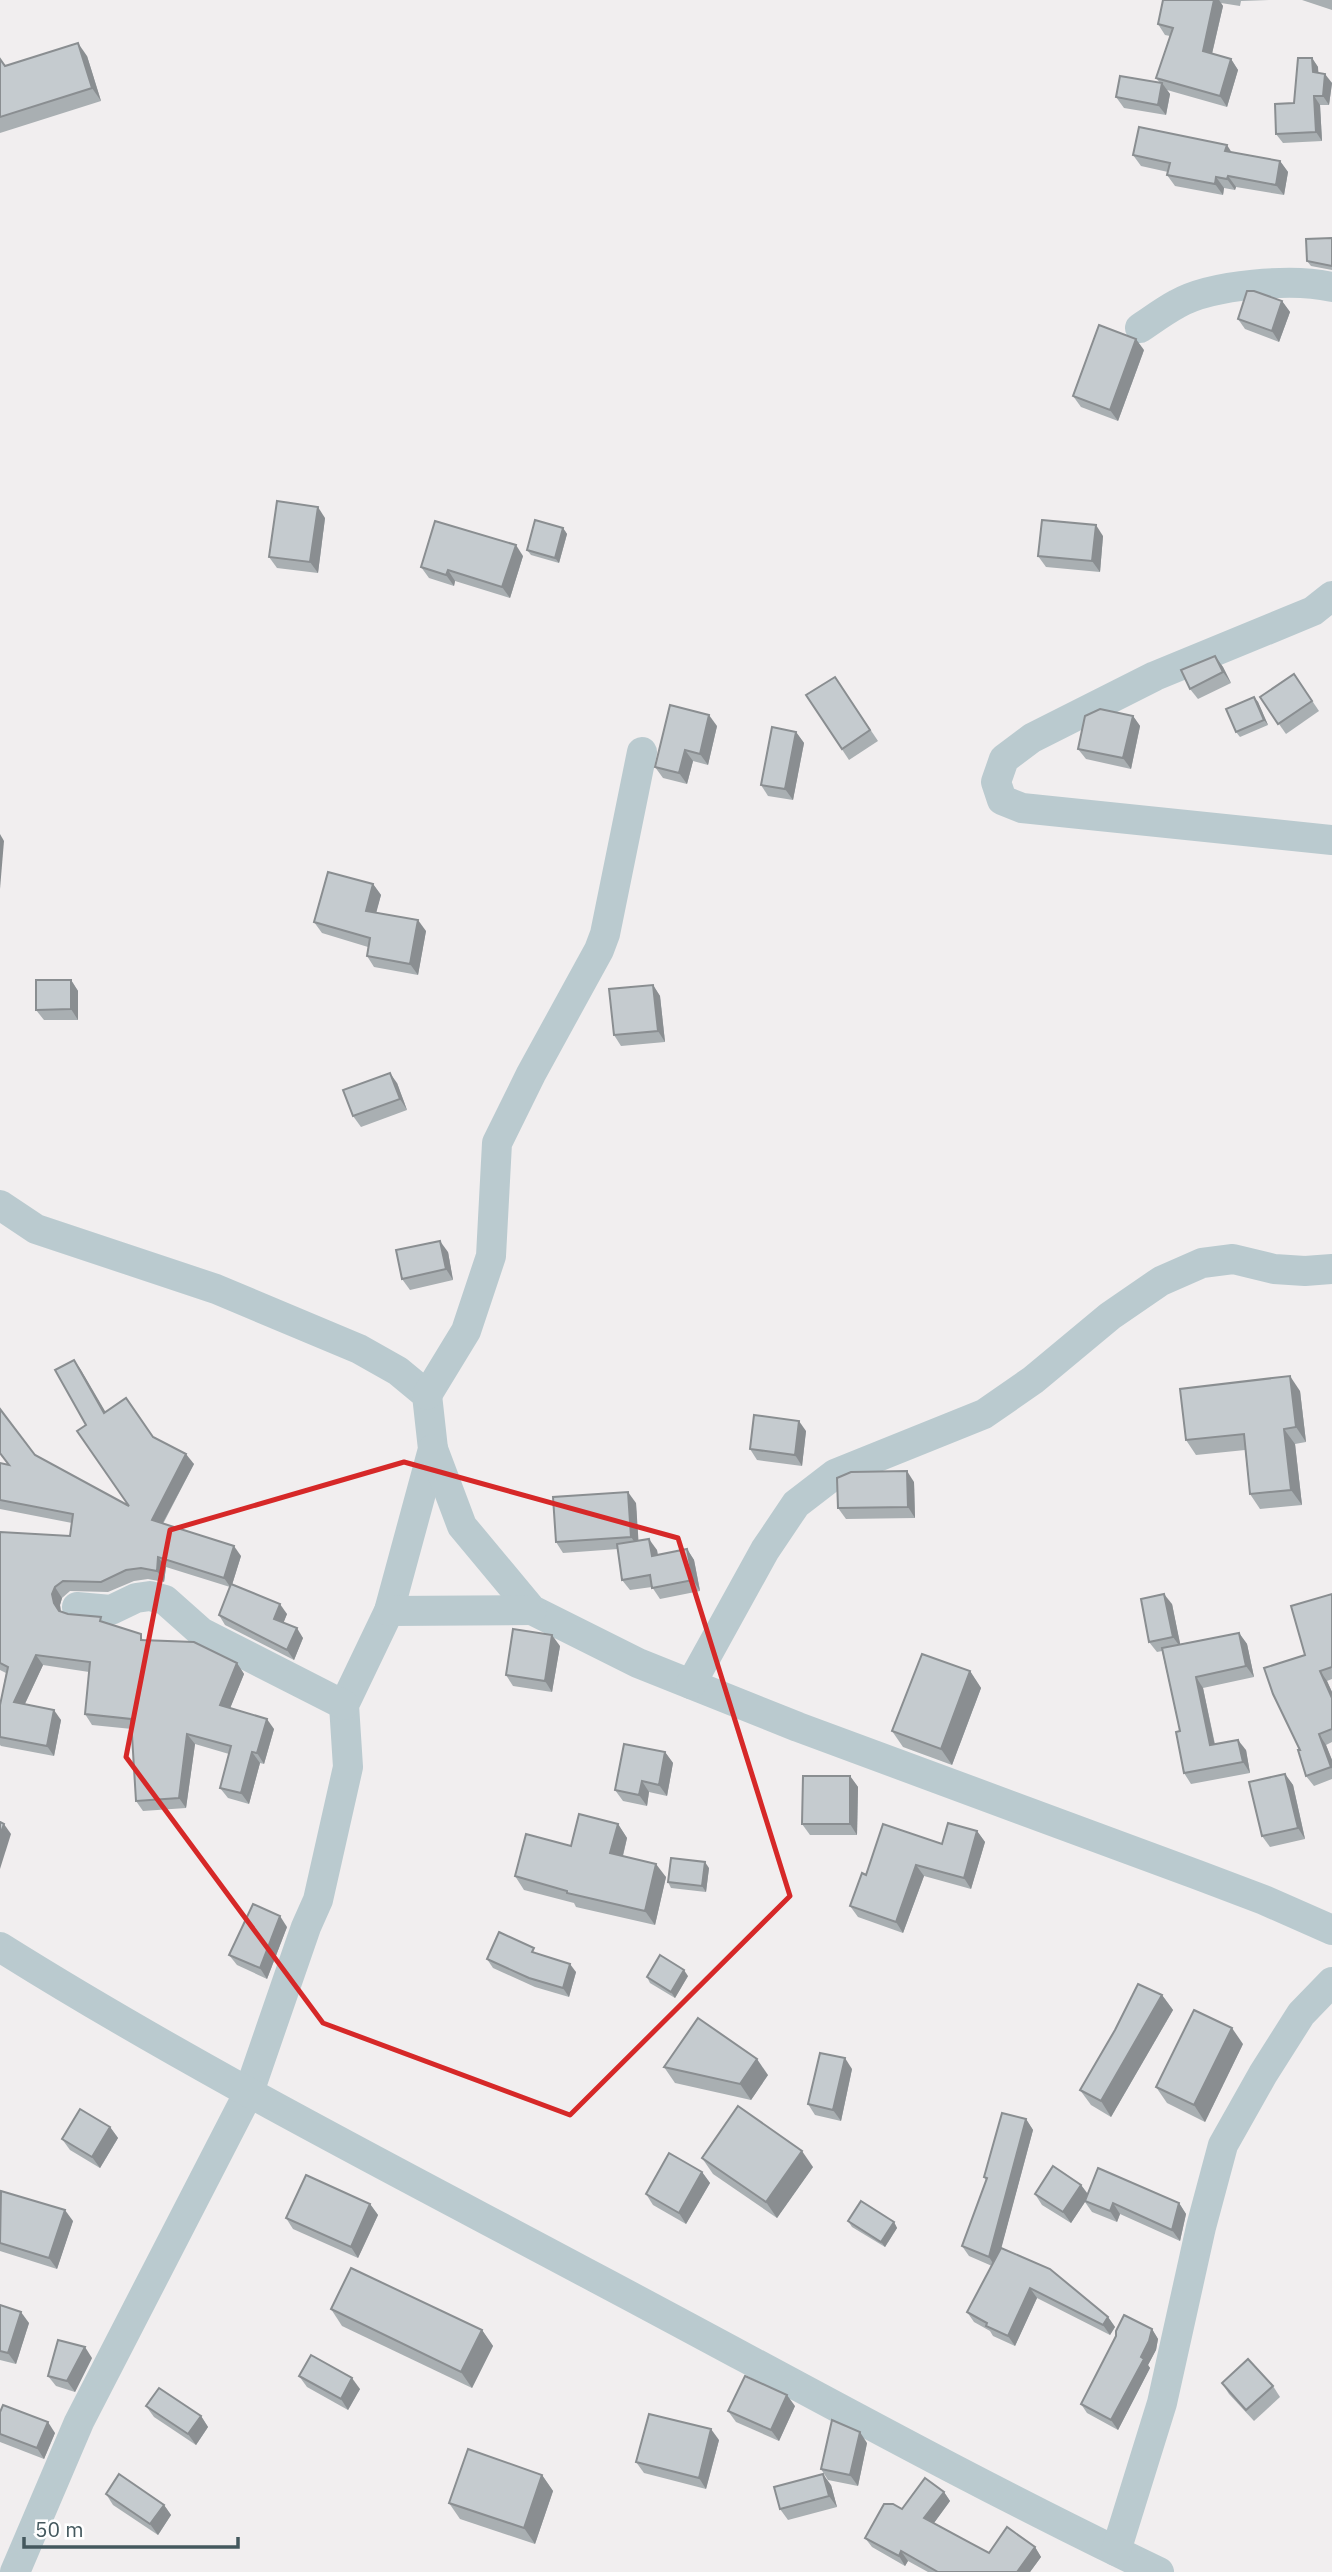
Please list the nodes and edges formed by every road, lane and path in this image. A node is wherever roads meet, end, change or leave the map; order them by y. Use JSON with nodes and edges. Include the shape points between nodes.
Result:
{"nodes":[{"id":1,"x":1332,"y":287,"type":"edge"},
{"id":2,"x":1140,"y":328,"type":"dead end"},
{"id":3,"x":1332,"y":596,"type":"edge"},
{"id":4,"x":642,"y":752,"type":"dead end"},
{"id":5,"x":1332,"y":841,"type":"edge"},
{"id":6,"x":0,"y":1205,"type":"edge"},
{"id":7,"x":1332,"y":1269,"type":"edge"},
{"id":8,"x":427,"y":1395,"type":"junction"},
{"id":9,"x":433,"y":1449,"type":"junction"},
{"id":10,"x":77,"y":1607,"type":"dead end"},
{"id":11,"x":531,"y":1610,"type":"junction"},
{"id":12,"x":389,"y":1611,"type":"junction"},
{"id":13,"x":691,"y":1684,"type":"junction"},
{"id":14,"x":344,"y":1705,"type":"junction"},
{"id":15,"x":1332,"y":1930,"type":"edge"},
{"id":16,"x":0,"y":1947,"type":"edge"},
{"id":17,"x":1332,"y":1982,"type":"edge"},
{"id":18,"x":249,"y":2092,"type":"junction"},
{"id":19,"x":1116,"y":2551,"type":"junction"},
{"id":20,"x":15,"y":2572,"type":"edge"},
{"id":21,"x":1159,"y":2572,"type":"edge"}],
"edges":[{"from":1,"to":2,"type":"street","via":[[1313,283],[1211,291],[1178,303]]},
{"from":3,"to":5,"type":"street","via":[[1313,611],[1155,676],[1032,738],[1004,759],[996,782],[1002,800],[1022,808]]},
{"from":4,"to":8,"type":"street","via":[[605,934],[497,1143],[491,1256],[466,1331]]},
{"from":6,"to":8,"type":"street","via":[[36,1229],[216,1289],[359,1349],[398,1371]]},
{"from":7,"to":13,"type":"street","via":[[1274,1269],[1233,1259],[1202,1263],[1161,1281],[1110,1316],[984,1414],[835,1474],[796,1504],[765,1550]]},
{"from":8,"to":9,"type":"street"},
{"from":9,"to":11,"type":"street","via":[[462,1526]]},
{"from":9,"to":12,"type":"street"},
{"from":10,"to":14,"type":"street","via":[[111,1610],[135,1598],[165,1600],[201,1632]]},
{"from":11,"to":12,"type":"street"},
{"from":11,"to":13,"type":"street"},
{"from":12,"to":14,"type":"street"},
{"from":13,"to":15,"type":"street"},
{"from":14,"to":18,"type":"street","via":[[348,1767],[318,1900]]},
{"from":16,"to":18,"type":"street"},
{"from":17,"to":19,"type":"street","via":[[1301,2014],[1223,2145],[1162,2403]]},
{"from":18,"to":19,"type":"street"},
{"from":18,"to":20,"type":"street","via":[[79,2422]]},
{"from":19,"to":21,"type":"street"}]}
